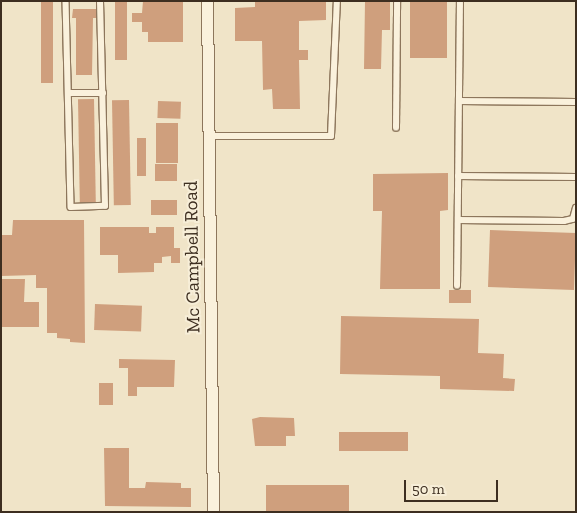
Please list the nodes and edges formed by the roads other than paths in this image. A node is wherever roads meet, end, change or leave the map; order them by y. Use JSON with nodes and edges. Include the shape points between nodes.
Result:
{"nodes":[{"id":1,"x":66,"y":1,"type":"edge"},
{"id":2,"x":100,"y":1,"type":"edge"},
{"id":3,"x":207,"y":1,"type":"edge"},
{"id":4,"x":337,"y":1,"type":"edge"},
{"id":5,"x":397,"y":1,"type":"edge"},
{"id":6,"x":460,"y":1,"type":"edge"},
{"id":7,"x":68,"y":93,"type":"junction"},
{"id":8,"x":103,"y":93,"type":"junction"},
{"id":9,"x":459,"y":101,"type":"junction"},
{"id":10,"x":576,"y":102,"type":"edge"},
{"id":11,"x":396,"y":128,"type":"dead end"},
{"id":12,"x":208,"y":136,"type":"junction"},
{"id":13,"x":458,"y":176,"type":"junction"},
{"id":14,"x":576,"y":177,"type":"edge"},
{"id":15,"x":576,"y":208,"type":"edge"},
{"id":16,"x":458,"y":220,"type":"junction"},
{"id":17,"x":457,"y":286,"type":"dead end"},
{"id":18,"x":213,"y":512,"type":"edge"}],
"edges":[{"from":1,"to":7,"type":"lane"},
{"from":2,"to":8,"type":"lane"},
{"from":3,"to":12,"type":"street","name":"Mc Campbell Road"},
{"from":4,"to":12,"type":"lane","via":[[330,136]]},
{"from":5,"to":11,"type":"lane"},
{"from":6,"to":9,"type":"lane"},
{"from":7,"to":8,"type":"lane"},
{"from":7,"to":8,"type":"lane","via":[[71,207],[106,206]]},
{"from":9,"to":10,"type":"lane"},
{"from":9,"to":13,"type":"lane"},
{"from":12,"to":18,"type":"street","name":"Mc Campbell Road"},
{"from":13,"to":14,"type":"lane"},
{"from":13,"to":16,"type":"lane"},
{"from":15,"to":16,"type":"lane","via":[[573,219],[564,221]]},
{"from":16,"to":17,"type":"lane"}]}
